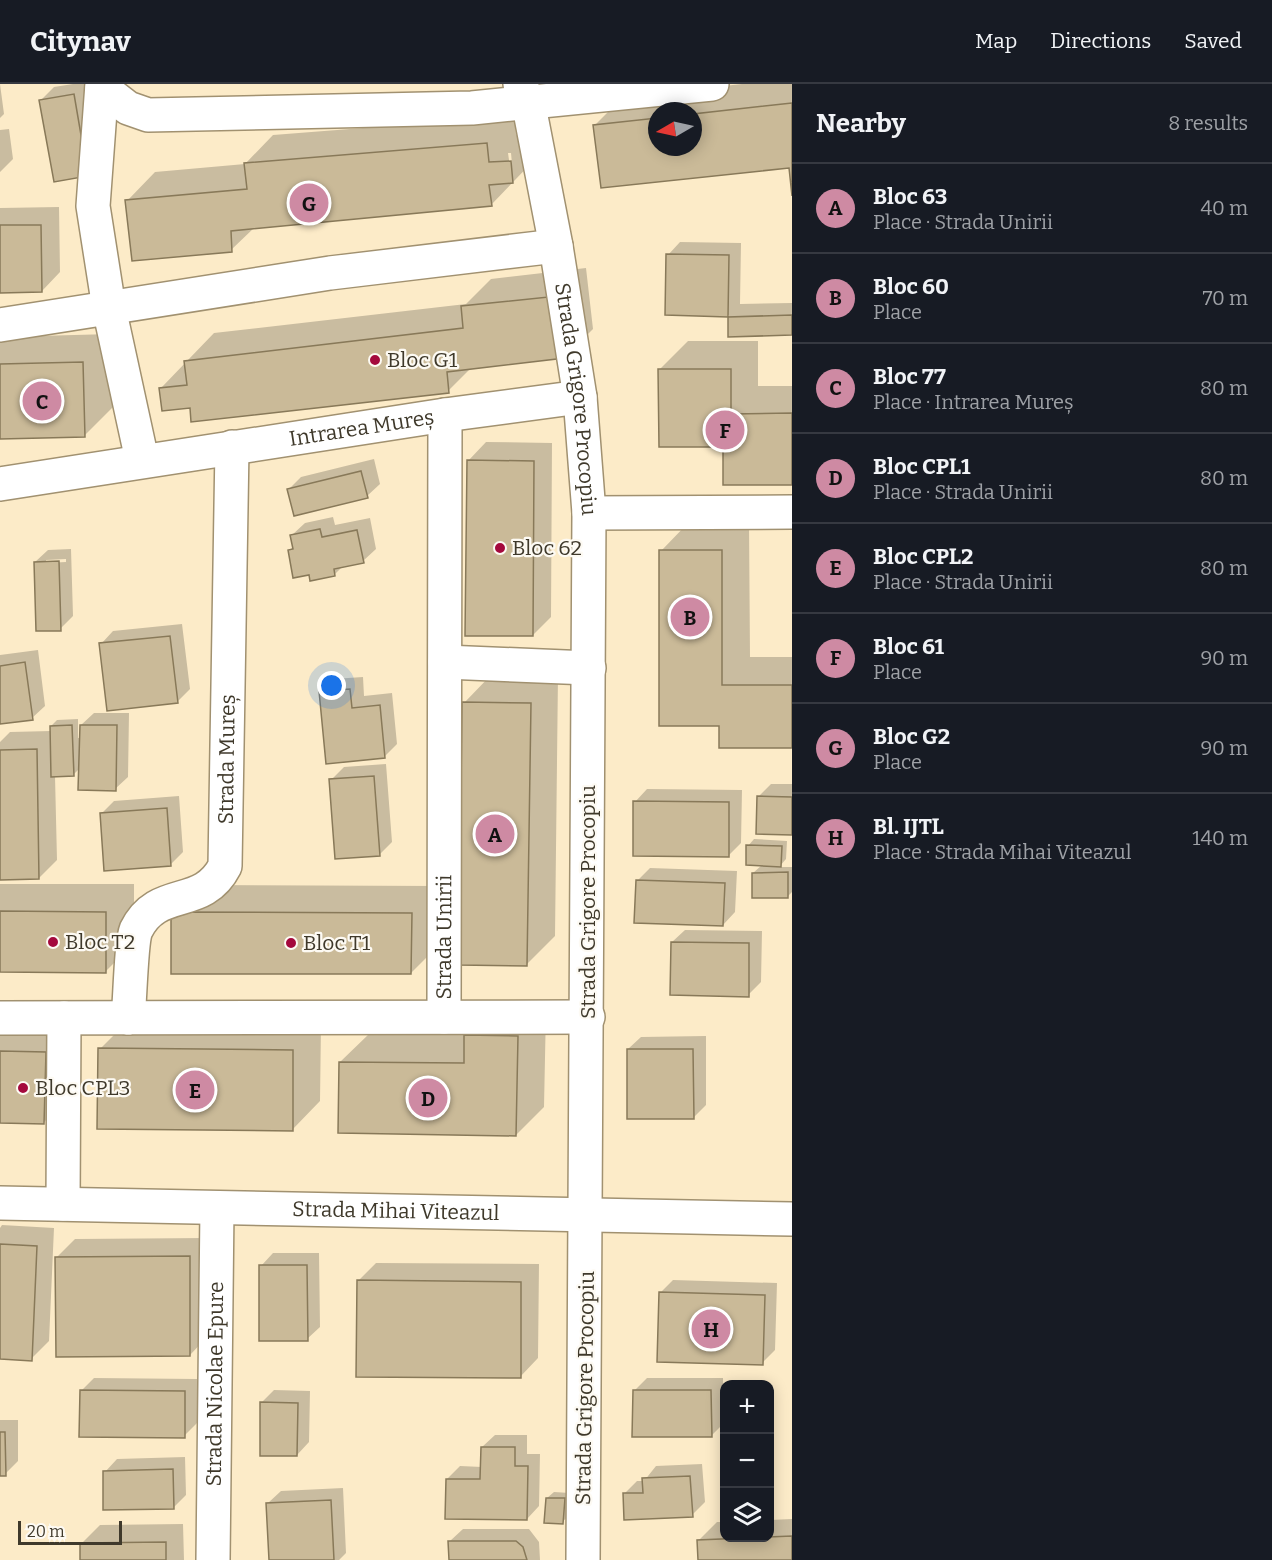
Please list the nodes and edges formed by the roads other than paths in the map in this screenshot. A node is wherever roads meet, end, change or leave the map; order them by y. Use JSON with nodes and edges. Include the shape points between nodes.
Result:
{"nodes":[{"id":1,"x":712,"y":84,"type":"edge"},
{"id":2,"x":102,"y":86,"type":"edge"},
{"id":3,"x":671,"y":86,"type":"edge"},
{"id":4,"x":625,"y":88,"type":"edge"},
{"id":5,"x":524,"y":93,"type":"edge"},
{"id":6,"x":556,"y":246,"type":"junction"},
{"id":7,"x":109,"y":308,"type":"junction"},
{"id":8,"x":0,"y":325,"type":"edge"},
{"id":9,"x":580,"y":397,"type":"junction"},
{"id":10,"x":445,"y":415,"type":"junction"},
{"id":11,"x":232,"y":447,"type":"junction"},
{"id":12,"x":142,"y":460,"type":"junction"},
{"id":13,"x":0,"y":484,"type":"edge"},
{"id":14,"x":792,"y":512,"type":"edge"},
{"id":15,"x":589,"y":513,"type":"junction"},
{"id":16,"x":445,"y":662,"type":"junction"},
{"id":17,"x":589,"y":668,"type":"junction"},
{"id":18,"x":444,"y":1017,"type":"junction"},
{"id":19,"x":588,"y":1017,"type":"junction"},
{"id":20,"x":0,"y":1018,"type":"edge"},
{"id":21,"x":64,"y":1018,"type":"junction"},
{"id":22,"x":128,"y":1018,"type":"junction"},
{"id":23,"x":0,"y":1203,"type":"edge"},
{"id":24,"x":63,"y":1204,"type":"junction"},
{"id":25,"x":217,"y":1208,"type":"junction"},
{"id":26,"x":586,"y":1214,"type":"junction"},
{"id":27,"x":792,"y":1219,"type":"edge"},
{"id":28,"x":213,"y":1560,"type":"edge"},
{"id":29,"x":583,"y":1560,"type":"edge"}],
"edges":[{"from":1,"to":3,"type":"street"},
{"from":2,"to":5,"type":"street","via":[[128,108],[148,115],[472,108]]},
{"from":2,"to":7,"type":"street","via":[[93,206]]},
{"from":3,"to":4,"type":"street"},
{"from":4,"to":5,"type":"street"},
{"from":5,"to":6,"type":"street","name":"Strada Grigore Procopiu"},
{"from":6,"to":7,"type":"street","via":[[330,273]]},
{"from":6,"to":9,"type":"street","name":"Strada Grigore Procopiu"},
{"from":7,"to":8,"type":"street"},
{"from":7,"to":12,"type":"street"},
{"from":9,"to":10,"type":"street","name":"Intrarea Mureș"},
{"from":9,"to":15,"type":"street","name":"Strada Grigore Procopiu"},
{"from":10,"to":11,"type":"street","name":"Intrarea Mureș"},
{"from":10,"to":16,"type":"street","name":"Strada Unirii"},
{"from":11,"to":12,"type":"street","name":"Intrarea Mureș"},
{"from":11,"to":22,"type":"street","name":"Strada Mureș","via":[[225,867],[207,890],[158,904],[136,931]]},
{"from":12,"to":13,"type":"street","name":"Intrarea Mureș"},
{"from":14,"to":15,"type":"street"},
{"from":15,"to":17,"type":"street","name":"Strada Grigore Procopiu"},
{"from":16,"to":17,"type":"street"},
{"from":16,"to":18,"type":"street","name":"Strada Unirii"},
{"from":17,"to":19,"type":"street","name":"Strada Grigore Procopiu"},
{"from":18,"to":19,"type":"street"},
{"from":18,"to":22,"type":"street","name":"Strada Unirii"},
{"from":19,"to":26,"type":"street","name":"Strada Grigore Procopiu"},
{"from":20,"to":21,"type":"street","name":"Strada Unirii"},
{"from":21,"to":22,"type":"street","name":"Strada Unirii"},
{"from":21,"to":24,"type":"street"},
{"from":23,"to":24,"type":"street","name":"Strada Mihai Viteazul"},
{"from":24,"to":25,"type":"street","name":"Strada Mihai Viteazul"},
{"from":25,"to":26,"type":"street","name":"Strada Mihai Viteazul"},
{"from":25,"to":28,"type":"street","name":"Strada Nicolae Epure"},
{"from":26,"to":27,"type":"street","name":"Strada Mihai Viteazul"},
{"from":26,"to":29,"type":"street","name":"Strada Grigore Procopiu"}]}
